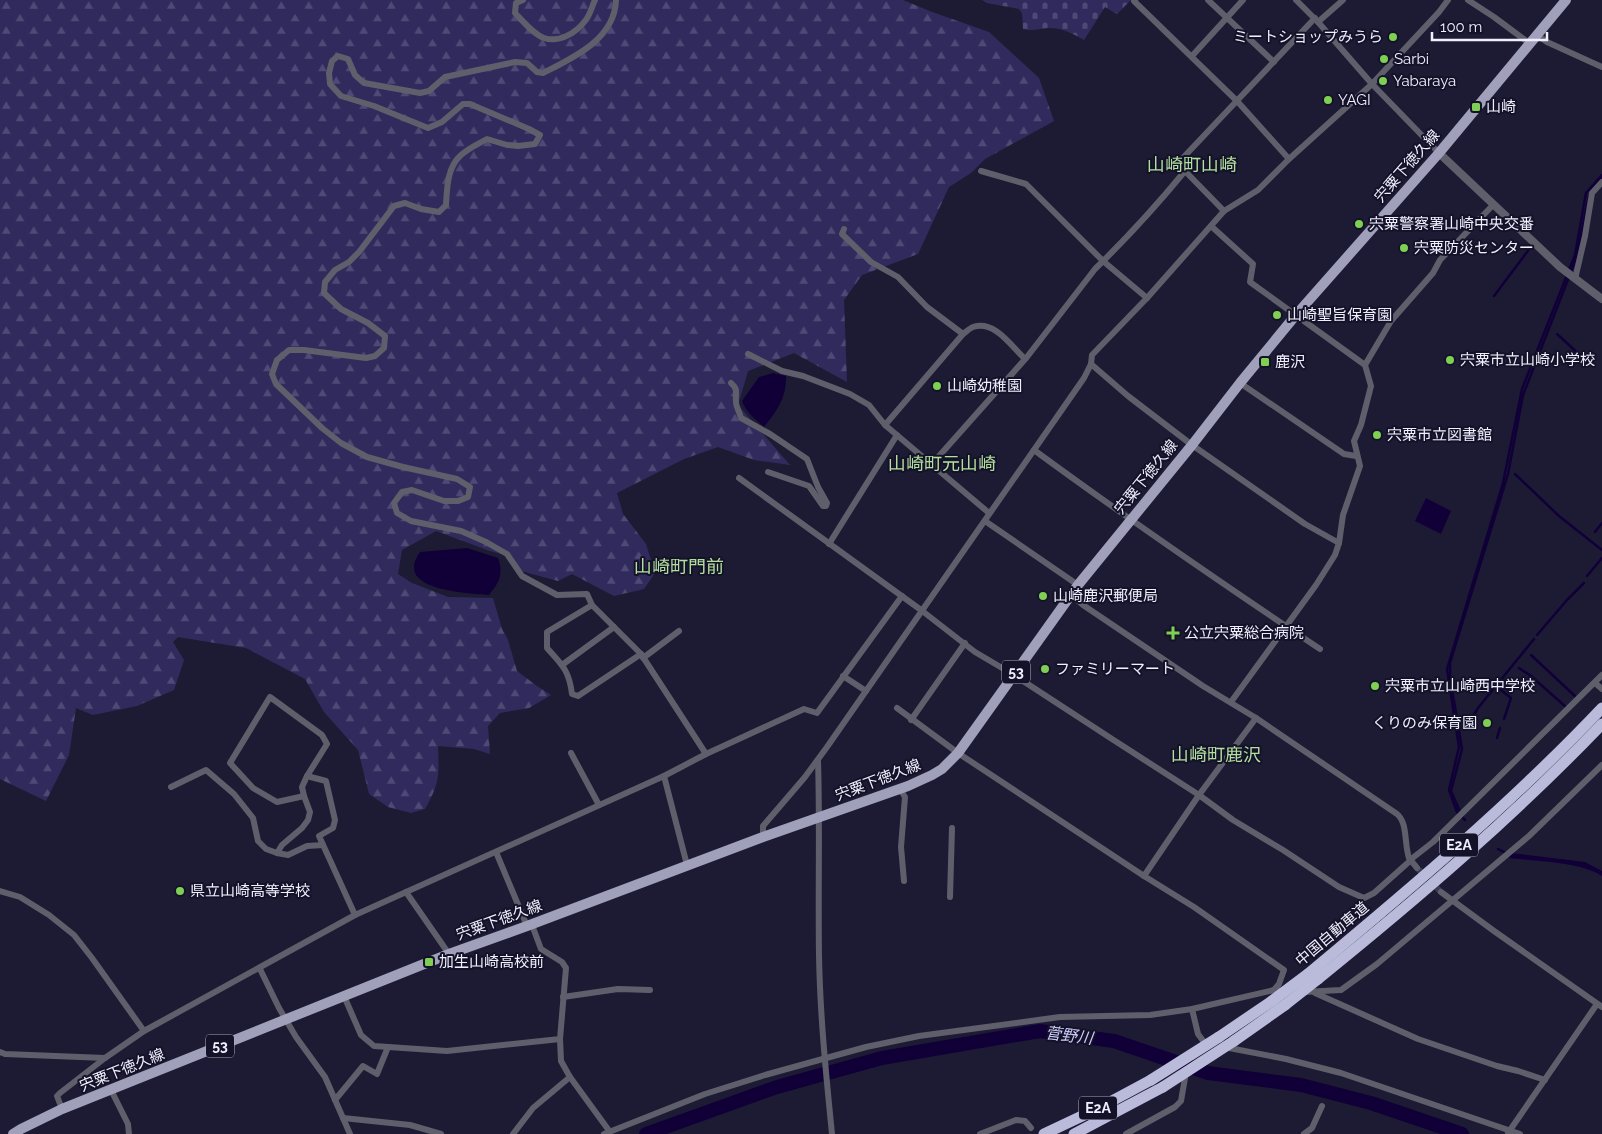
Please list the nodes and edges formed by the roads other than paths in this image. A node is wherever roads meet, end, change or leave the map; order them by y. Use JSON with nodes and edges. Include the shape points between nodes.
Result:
{"nodes":[{"id":1,"x":523,"y":0,"type":"edge"},
{"id":2,"x":595,"y":0,"type":"edge"},
{"id":3,"x":616,"y":0,"type":"edge"},
{"id":4,"x":1135,"y":0,"type":"edge"},
{"id":5,"x":1208,"y":0,"type":"edge"},
{"id":6,"x":1243,"y":0,"type":"edge"},
{"id":7,"x":1296,"y":0,"type":"edge"},
{"id":8,"x":1343,"y":0,"type":"edge"},
{"id":9,"x":1448,"y":0,"type":"edge"},
{"id":10,"x":1468,"y":0,"type":"edge"},
{"id":11,"x":1566,"y":0,"type":"edge"},
{"id":12,"x":1227,"y":18,"type":"junction"},
{"id":13,"x":1316,"y":20,"type":"junction"},
{"id":14,"x":1537,"y":35,"type":"junction"},
{"id":15,"x":1529,"y":43,"type":"junction"},
{"id":16,"x":1192,"y":56,"type":"junction"},
{"id":17,"x":1274,"y":62,"type":"junction"},
{"id":18,"x":1602,"y":66,"type":"edge"},
{"id":19,"x":1372,"y":84,"type":"junction"},
{"id":20,"x":1237,"y":101,"type":"junction"},
{"id":21,"x":1439,"y":152,"type":"junction"},
{"id":22,"x":1289,"y":158,"type":"junction"},
{"id":23,"x":1185,"y":171,"type":"junction"},
{"id":24,"x":981,"y":172,"type":"dead end"},
{"id":25,"x":1602,"y":182,"type":"edge"},
{"id":26,"x":1494,"y":204,"type":"junction"},
{"id":27,"x":1224,"y":211,"type":"junction"},
{"id":28,"x":1211,"y":226,"type":"junction"},
{"id":29,"x":844,"y":229,"type":"dead end"},
{"id":30,"x":1103,"y":261,"type":"junction"},
{"id":31,"x":1575,"y":279,"type":"junction"},
{"id":32,"x":1146,"y":298,"type":"junction"},
{"id":33,"x":1602,"y":299,"type":"edge"},
{"id":34,"x":1295,"y":316,"type":"junction"},
{"id":35,"x":963,"y":334,"type":"junction"},
{"id":36,"x":748,"y":354,"type":"dead end"},
{"id":37,"x":1025,"y":359,"type":"junction"},
{"id":38,"x":1091,"y":364,"type":"junction"},
{"id":39,"x":1364,"y":365,"type":"junction"},
{"id":40,"x":731,"y":383,"type":"dead end"},
{"id":41,"x":1240,"y":383,"type":"junction"},
{"id":42,"x":885,"y":425,"type":"junction"},
{"id":43,"x":897,"y":435,"type":"junction"},
{"id":44,"x":1192,"y":445,"type":"junction"},
{"id":45,"x":1034,"y":450,"type":"junction"},
{"id":46,"x":1356,"y":456,"type":"junction"},
{"id":47,"x":932,"y":464,"type":"junction"},
{"id":48,"x":768,"y":472,"type":"dead end"},
{"id":49,"x":738,"y":478,"type":"dead end"},
{"id":50,"x":989,"y":513,"type":"junction"},
{"id":51,"x":1130,"y":520,"type":"junction"},
{"id":52,"x":985,"y":521,"type":"junction"},
{"id":53,"x":1339,"y":543,"type":"junction"},
{"id":54,"x":829,"y":544,"type":"junction"},
{"id":55,"x":1078,"y":585,"type":"junction"},
{"id":56,"x":1071,"y":595,"type":"junction"},
{"id":57,"x":902,"y":596,"type":"junction"},
{"id":58,"x":592,"y":605,"type":"junction"},
{"id":59,"x":921,"y":610,"type":"junction"},
{"id":60,"x":1286,"y":626,"type":"junction"},
{"id":61,"x":614,"y":628,"type":"junction"},
{"id":62,"x":679,"y":631,"type":"dead end"},
{"id":63,"x":965,"y":643,"type":"junction"},
{"id":64,"x":1320,"y":649,"type":"dead end"},
{"id":65,"x":642,"y":656,"type":"junction"},
{"id":66,"x":562,"y":665,"type":"junction"},
{"id":67,"x":1014,"y":675,"type":"junction"},
{"id":68,"x":1602,"y":675,"type":"edge"},
{"id":69,"x":843,"y":676,"type":"junction"},
{"id":70,"x":1595,"y":683,"type":"junction"},
{"id":71,"x":1602,"y":689,"type":"edge"},
{"id":72,"x":866,"y":691,"type":"junction"},
{"id":73,"x":1231,"y":702,"type":"junction"},
{"id":74,"x":896,"y":708,"type":"dead end"},
{"id":75,"x":1602,"y":708,"type":"edge"},
{"id":76,"x":1256,"y":718,"type":"junction"},
{"id":77,"x":911,"y":720,"type":"junction"},
{"id":78,"x":1602,"y":724,"type":"edge"},
{"id":79,"x":571,"y":753,"type":"dead end"},
{"id":80,"x":958,"y":753,"type":"junction"},
{"id":81,"x":706,"y":754,"type":"junction"},
{"id":82,"x":818,"y":760,"type":"junction"},
{"id":83,"x":1602,"y":765,"type":"edge"},
{"id":84,"x":307,"y":776,"type":"junction"},
{"id":85,"x":664,"y":776,"type":"junction"},
{"id":86,"x":171,"y":787,"type":"dead end"},
{"id":87,"x":900,"y":789,"type":"junction"},
{"id":88,"x":304,"y":796,"type":"junction"},
{"id":89,"x":1199,"y":796,"type":"junction"},
{"id":90,"x":599,"y":805,"type":"junction"},
{"id":91,"x":820,"y":817,"type":"junction"},
{"id":92,"x":952,"y":828,"type":"dead end"},
{"id":93,"x":762,"y":837,"type":"junction"},
{"id":94,"x":323,"y":845,"type":"junction"},
{"id":95,"x":496,"y":852,"type":"junction"},
{"id":96,"x":277,"y":853,"type":"junction"},
{"id":97,"x":1410,"y":860,"type":"junction"},
{"id":98,"x":687,"y":865,"type":"junction"},
{"id":99,"x":1417,"y":868,"type":"tunnel mouth"},
{"id":100,"x":1144,"y":876,"type":"junction"},
{"id":101,"x":904,"y":881,"type":"dead end"},
{"id":102,"x":0,"y":891,"type":"edge"},
{"id":103,"x":406,"y":892,"type":"junction"},
{"id":104,"x":1441,"y":892,"type":"tunnel mouth"},
{"id":105,"x":950,"y":897,"type":"dead end"},
{"id":106,"x":1452,"y":900,"type":"junction"},
{"id":107,"x":355,"y":915,"type":"junction"},
{"id":108,"x":530,"y":926,"type":"junction"},
{"id":109,"x":449,"y":954,"type":"junction"},
{"id":110,"x":260,"y":969,"type":"junction"},
{"id":111,"x":1313,"y":976,"type":"junction"},
{"id":112,"x":650,"y":990,"type":"dead end"},
{"id":113,"x":1314,"y":992,"type":"junction"},
{"id":114,"x":344,"y":996,"type":"junction"},
{"id":115,"x":563,"y":996,"type":"junction"},
{"id":116,"x":1273,"y":996,"type":"junction"},
{"id":117,"x":1600,"y":1006,"type":"edge"},
{"id":118,"x":1192,"y":1009,"type":"junction"},
{"id":119,"x":286,"y":1020,"type":"junction"},
{"id":120,"x":144,"y":1031,"type":"junction"},
{"id":121,"x":560,"y":1039,"type":"junction"},
{"id":122,"x":388,"y":1047,"type":"junction"},
{"id":123,"x":0,"y":1052,"type":"edge"},
{"id":124,"x":105,"y":1058,"type":"junction"},
{"id":125,"x":824,"y":1059,"type":"junction"},
{"id":126,"x":570,"y":1077,"type":"junction"},
{"id":127,"x":1185,"y":1078,"type":"dead end"},
{"id":128,"x":1545,"y":1080,"type":"junction"},
{"id":129,"x":111,"y":1090,"type":"junction"},
{"id":130,"x":336,"y":1100,"type":"junction"},
{"id":131,"x":1322,"y":1106,"type":"dead end"},
{"id":132,"x":62,"y":1109,"type":"junction"},
{"id":133,"x":343,"y":1118,"type":"junction"},
{"id":134,"x":1031,"y":1128,"type":"dead end"},
{"id":135,"x":1508,"y":1132,"type":"edge"},
{"id":136,"x":607,"y":1133,"type":"edge"},
{"id":137,"x":13,"y":1134,"type":"edge"},
{"id":138,"x":129,"y":1134,"type":"edge"},
{"id":139,"x":350,"y":1134,"type":"edge"},
{"id":140,"x":441,"y":1134,"type":"edge"},
{"id":141,"x":513,"y":1134,"type":"edge"},
{"id":142,"x":832,"y":1134,"type":"edge"},
{"id":143,"x":980,"y":1134,"type":"edge"},
{"id":144,"x":1044,"y":1134,"type":"edge"},
{"id":145,"x":1074,"y":1134,"type":"edge"},
{"id":146,"x":1126,"y":1134,"type":"edge"},
{"id":147,"x":1304,"y":1134,"type":"edge"},
{"id":148,"x":1520,"y":1134,"type":"edge"}],
"edges":[{"from":1,"to":2,"type":"street","via":[[516,3],[515,13],[544,38],[558,40],[586,20]]},
{"from":3,"to":58,"type":"street","via":[[614,15],[604,33],[578,56],[543,73],[537,72],[527,62],[515,62],[445,77],[420,93],[364,83],[348,58],[338,56],[332,61],[330,84],[341,96],[410,122],[428,128],[442,122],[463,104],[470,104],[540,135],[535,144],[518,146],[487,138],[460,155],[448,182],[446,205],[438,212],[405,203],[394,206],[359,252],[325,282],[324,293],[341,309],[385,336],[384,348],[375,356],[366,358],[289,350],[277,360],[272,374],[276,384],[340,443],[367,457],[457,479],[470,487],[468,497],[458,501],[444,501],[412,490],[402,492],[394,502],[397,513],[411,521],[460,531],[486,542],[507,554],[522,576],[557,595],[587,594]]},
{"from":4,"to":16,"type":"street"},
{"from":5,"to":12,"type":"street"},
{"from":6,"to":12,"type":"street"},
{"from":7,"to":13,"type":"street"},
{"from":8,"to":13,"type":"street"},
{"from":9,"to":19,"type":"street"},
{"from":10,"to":15,"type":"street"},
{"from":11,"to":14,"type":"main road","name":"宍粟下徳久線","number":"53"},
{"from":12,"to":16,"type":"street"},
{"from":12,"to":17,"type":"street"},
{"from":13,"to":17,"type":"street"},
{"from":13,"to":19,"type":"street"},
{"from":14,"to":15,"type":"main road","name":"宍粟下徳久線","number":"53"},
{"from":14,"to":18,"type":"street"},
{"from":15,"to":21,"type":"main road","name":"宍粟下徳久線","number":"53"},
{"from":16,"to":20,"type":"street"},
{"from":17,"to":20,"type":"street"},
{"from":19,"to":21,"type":"street"},
{"from":19,"to":22,"type":"street"},
{"from":20,"to":22,"type":"street"},
{"from":20,"to":23,"type":"street","via":[[1180,161]]},
{"from":21,"to":26,"type":"street"},
{"from":21,"to":34,"type":"main road","name":"宍粟下徳久線","number":"53"},
{"from":22,"to":27,"type":"street","via":[[1258,190]]},
{"from":23,"to":27,"type":"street"},
{"from":23,"to":30,"type":"street"},
{"from":24,"to":30,"type":"street","via":[[1026,184]]},
{"from":25,"to":31,"type":"street","via":[[1592,193]]},
{"from":26,"to":31,"type":"street"},
{"from":26,"to":39,"type":"street","via":[[1440,260],[1391,321]]},
{"from":27,"to":28,"type":"street"},
{"from":28,"to":32,"type":"street"},
{"from":28,"to":34,"type":"street","via":[[1253,264],[1250,282]]},
{"from":29,"to":35,"type":"street","via":[[842,234],[871,262],[898,277],[927,307]]},
{"from":30,"to":32,"type":"street"},
{"from":30,"to":37,"type":"street"},
{"from":31,"to":33,"type":"street"},
{"from":32,"to":38,"type":"street","via":[[1092,355]]},
{"from":34,"to":39,"type":"street"},
{"from":34,"to":41,"type":"main road","name":"宍粟下徳久線","number":"53"},
{"from":35,"to":37,"type":"street","via":[[973,327],[995,329]]},
{"from":35,"to":42,"type":"street"},
{"from":36,"to":42,"type":"street","via":[[782,371],[850,394],[869,405]]},
{"from":37,"to":47,"type":"street"},
{"from":38,"to":44,"type":"street"},
{"from":38,"to":45,"type":"street"},
{"from":39,"to":46,"type":"street","via":[[1371,386],[1354,441]]},
{"from":40,"to":48,"type":"street","via":[[738,392],[736,403],[741,418],[807,459],[826,506],[809,486]]},
{"from":41,"to":44,"type":"main road","name":"宍粟下徳久線","number":"53"},
{"from":41,"to":46,"type":"street","via":[[1344,454]]},
{"from":42,"to":43,"type":"street"},
{"from":43,"to":47,"type":"street"},
{"from":43,"to":54,"type":"street"},
{"from":44,"to":51,"type":"main road","name":"宍粟下徳久線","number":"53"},
{"from":44,"to":53,"type":"street","via":[[1305,524]]},
{"from":45,"to":50,"type":"street"},
{"from":45,"to":51,"type":"street"},
{"from":46,"to":53,"type":"street","via":[[1360,466],[1343,515]]},
{"from":47,"to":50,"type":"street"},
{"from":49,"to":54,"type":"street"},
{"from":50,"to":52,"type":"street"},
{"from":51,"to":55,"type":"main road","name":"宍粟下徳久線","number":"53"},
{"from":51,"to":60,"type":"street"},
{"from":52,"to":55,"type":"street"},
{"from":52,"to":59,"type":"street"},
{"from":53,"to":60,"type":"street","via":[[1323,574]]},
{"from":54,"to":57,"type":"street"},
{"from":55,"to":56,"type":"main road","name":"宍粟下徳久線","number":"53"},
{"from":56,"to":67,"type":"main road","name":"宍粟下徳久線","number":"53"},
{"from":56,"to":73,"type":"street"},
{"from":57,"to":59,"type":"street"},
{"from":57,"to":69,"type":"street"},
{"from":58,"to":61,"type":"street"},
{"from":58,"to":66,"type":"street","via":[[547,632],[547,648]]},
{"from":59,"to":63,"type":"street"},
{"from":59,"to":72,"type":"street"},
{"from":60,"to":64,"type":"street"},
{"from":60,"to":73,"type":"street"},
{"from":61,"to":65,"type":"street"},
{"from":61,"to":66,"type":"street"},
{"from":62,"to":65,"type":"street"},
{"from":63,"to":67,"type":"street"},
{"from":63,"to":77,"type":"street"},
{"from":65,"to":66,"type":"street","via":[[578,696],[572,694],[570,679]]},
{"from":65,"to":81,"type":"street"},
{"from":67,"to":80,"type":"main road","name":"宍粟下徳久線","number":"53"},
{"from":67,"to":89,"type":"street"},
{"from":68,"to":70,"type":"street"},
{"from":69,"to":72,"type":"street"},
{"from":69,"to":81,"type":"street","via":[[817,713],[804,709]]},
{"from":70,"to":71,"type":"street"},
{"from":70,"to":97,"type":"street","via":[[1433,842]]},
{"from":72,"to":82,"type":"street"},
{"from":73,"to":76,"type":"street"},
{"from":74,"to":77,"type":"street"},
{"from":75,"to":111,"type":"highway","name":"中国自動車道","number":"E2A","via":[[1467,839]]},
{"from":76,"to":89,"type":"street"},
{"from":76,"to":97,"type":"street","via":[[1401,817]]},
{"from":77,"to":80,"type":"street"},
{"from":78,"to":111,"type":"highway","name":"中国自動車道","number":"E2A","via":[[1476,847],[1416,898]]},
{"from":79,"to":90,"type":"street"},
{"from":80,"to":87,"type":"main road","name":"宍粟下徳久線","number":"53","via":[[932,775]]},
{"from":80,"to":100,"type":"street"},
{"from":81,"to":85,"type":"street"},
{"from":82,"to":91,"type":"street"},
{"from":82,"to":93,"type":"street","via":[[763,826]]},
{"from":83,"to":106,"type":"street","via":[[1529,836]]},
{"from":84,"to":88,"type":"street","via":[[302,788]]},
{"from":84,"to":88,"type":"street","via":[[327,744],[322,735],[270,697],[230,763],[253,788],[277,802]]},
{"from":84,"to":94,"type":"street","via":[[326,781],[335,820],[333,828],[319,836]]},
{"from":85,"to":90,"type":"street"},
{"from":85,"to":98,"type":"street"},
{"from":86,"to":96,"type":"street","via":[[206,770],[234,794],[253,818],[258,842]]},
{"from":87,"to":91,"type":"main road","name":"宍粟下徳久線","number":"53"},
{"from":87,"to":101,"type":"street","via":[[905,798],[901,847]]},
{"from":88,"to":96,"type":"street","via":[[310,812],[308,820]]},
{"from":89,"to":97,"type":"street","via":[[1338,887],[1364,898],[1374,893]]},
{"from":89,"to":100,"type":"street"},
{"from":90,"to":95,"type":"street"},
{"from":91,"to":93,"type":"main road","name":"宍粟下徳久線","number":"53"},
{"from":91,"to":125,"type":"street","via":[[819,956]]},
{"from":92,"to":105,"type":"street"},
{"from":93,"to":98,"type":"main road","name":"宍粟下徳久線","number":"53"},
{"from":94,"to":96,"type":"street","via":[[307,846],[288,855]]},
{"from":94,"to":107,"type":"street"},
{"from":95,"to":103,"type":"street"},
{"from":95,"to":108,"type":"street"},
{"from":97,"to":99,"type":"street"},
{"from":98,"to":108,"type":"main road","name":"宍粟下徳久線","number":"53"},
{"from":100,"to":116,"type":"street","via":[[1284,970]]},
{"from":102,"to":120,"type":"street","via":[[20,897],[50,915],[74,935]]},
{"from":103,"to":107,"type":"street"},
{"from":103,"to":109,"type":"street"},
{"from":104,"to":106,"type":"street"},
{"from":106,"to":113,"type":"street","via":[[1341,990]]},
{"from":106,"to":117,"type":"street"},
{"from":107,"to":110,"type":"street"},
{"from":108,"to":109,"type":"main road","name":"宍粟下徳久線","number":"53"},
{"from":108,"to":115,"type":"street","via":[[541,948],[566,968]]},
{"from":109,"to":114,"type":"main road","name":"宍粟下徳久線","number":"53"},
{"from":110,"to":119,"type":"street"},
{"from":110,"to":120,"type":"street"},
{"from":111,"to":116,"type":"highway","name":"中国自動車道","number":"E2A","bridge":true},
{"from":111,"to":145,"type":"highway","name":"中国自動車道","number":"E2A","bridge":true,"via":[[1285,1005],[1163,1088]]},
{"from":112,"to":115,"type":"street","via":[[618,989]]},
{"from":113,"to":116,"type":"street"},
{"from":113,"to":128,"type":"street","via":[[1418,1039]]},
{"from":114,"to":119,"type":"main road","name":"宍粟下徳久線","number":"53"},
{"from":114,"to":122,"type":"street","via":[[361,1035],[374,1046]]},
{"from":115,"to":121,"type":"street"},
{"from":116,"to":118,"type":"street"},
{"from":116,"to":144,"type":"highway","name":"中国自動車道","number":"E2A","bridge":true,"via":[[1219,1037],[1151,1080]]},
{"from":117,"to":128,"type":"street"},
{"from":118,"to":125,"type":"street","via":[[1150,1015],[1060,1017],[866,1046]]},
{"from":118,"to":135,"type":"street","via":[[1198,1034],[1204,1042],[1341,1073]]},
{"from":119,"to":129,"type":"main road","name":"宍粟下徳久線","number":"53"},
{"from":119,"to":130,"type":"street","via":[[325,1077]]},
{"from":120,"to":124,"type":"street"},
{"from":121,"to":122,"type":"street","via":[[447,1051]]},
{"from":121,"to":126,"type":"street","via":[[561,1061]]},
{"from":122,"to":130,"type":"street","via":[[377,1074],[363,1066]]},
{"from":123,"to":124,"type":"street"},
{"from":124,"to":132,"type":"street","via":[[57,1096]]},
{"from":125,"to":136,"type":"street","via":[[705,1094]]},
{"from":125,"to":142,"type":"street"},
{"from":126,"to":136,"type":"street"},
{"from":126,"to":141,"type":"street","via":[[533,1108]]},
{"from":127,"to":146,"type":"street","via":[[1181,1101],[1175,1107]]},
{"from":128,"to":135,"type":"street"},
{"from":129,"to":132,"type":"main road","name":"宍粟下徳久線","number":"53"},
{"from":129,"to":138,"type":"street","via":[[128,1124]]},
{"from":130,"to":133,"type":"street"},
{"from":131,"to":147,"type":"street","via":[[1312,1128]]},
{"from":132,"to":137,"type":"main road","name":"宍粟下徳久線","number":"53"},
{"from":133,"to":139,"type":"street"},
{"from":133,"to":140,"type":"street","via":[[410,1125]]},
{"from":134,"to":143,"type":"street","via":[[1025,1121],[1016,1120]]},
{"from":135,"to":148,"type":"street"}]}
